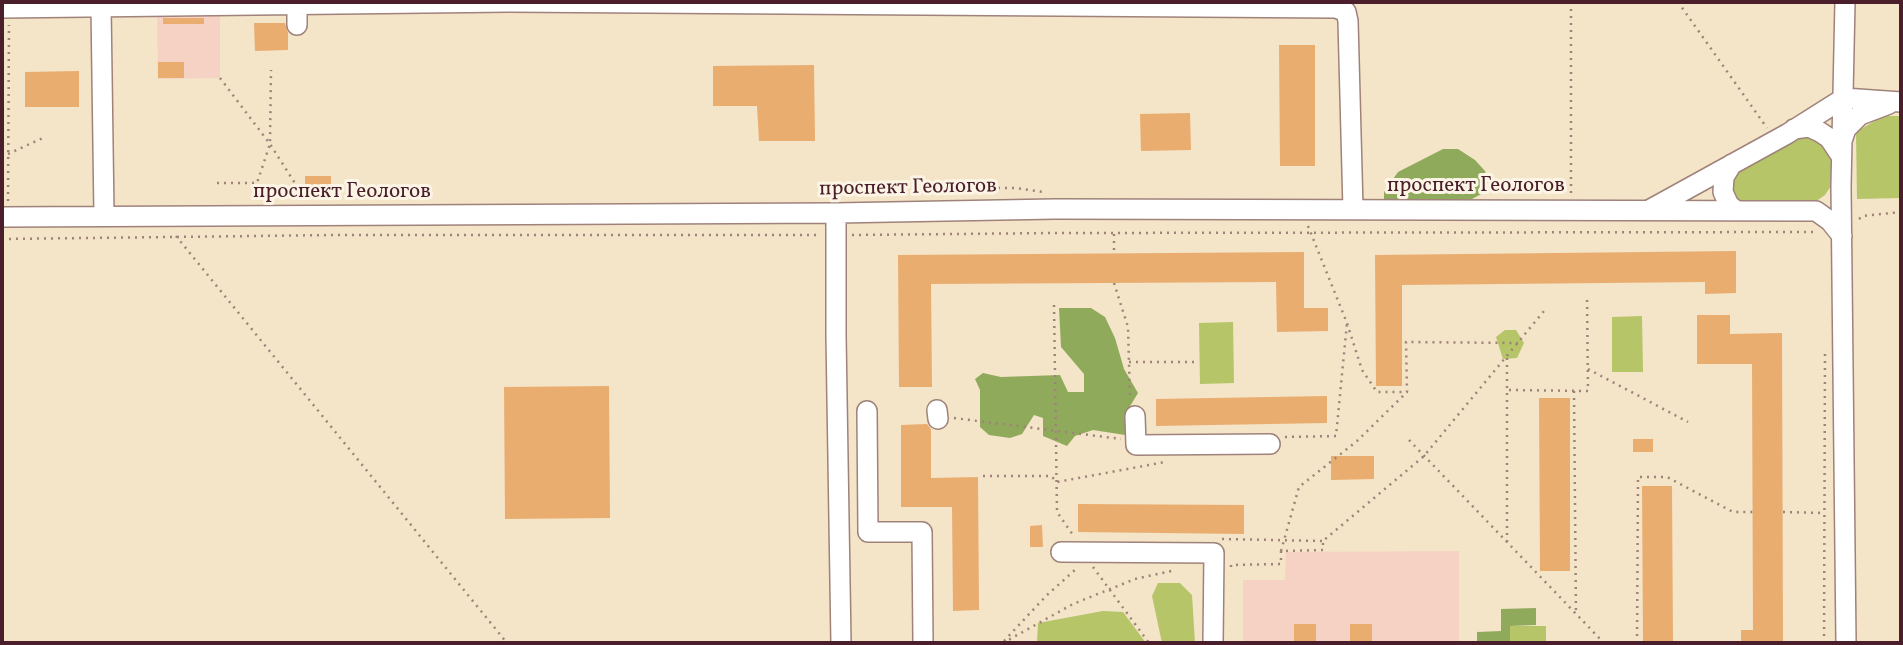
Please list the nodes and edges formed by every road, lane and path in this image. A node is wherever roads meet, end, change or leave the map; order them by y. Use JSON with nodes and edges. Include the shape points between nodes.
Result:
{"nodes":[{"id":1,"x":1571,"y":2,"type":"edge"},
{"id":2,"x":1678,"y":2,"type":"edge"},
{"id":3,"x":1845,"y":2,"type":"edge"},
{"id":4,"x":297,"y":4,"type":"junction"},
{"id":5,"x":101,"y":6,"type":"junction"},
{"id":6,"x":6,"y":8,"type":"edge"},
{"id":7,"x":297,"y":25,"type":"dead end"},
{"id":8,"x":271,"y":70,"type":"dead end"},
{"id":9,"x":220,"y":78,"type":"dead end"},
{"id":10,"x":1844,"y":98,"type":"junction"},
{"id":11,"x":1898,"y":102,"type":"edge"},
{"id":12,"x":1794,"y":129,"type":"junction"},
{"id":13,"x":45,"y":137,"type":"dead end"},
{"id":14,"x":1776,"y":140,"type":"junction"},
{"id":15,"x":270,"y":144,"type":"junction"},
{"id":16,"x":1841,"y":150,"type":"junction"},
{"id":17,"x":8,"y":154,"type":"junction"},
{"id":18,"x":1732,"y":164,"type":"junction"},
{"id":19,"x":217,"y":183,"type":"dead end"},
{"id":20,"x":1841,"y":186,"type":"junction"},
{"id":21,"x":1571,"y":195,"type":"dead end"},
{"id":22,"x":1353,"y":209,"type":"junction"},
{"id":23,"x":1301,"y":210,"type":"junction"},
{"id":24,"x":1648,"y":210,"type":"junction"},
{"id":25,"x":1737,"y":211,"type":"junction"},
{"id":26,"x":1816,"y":211,"type":"junction"},
{"id":27,"x":1901,"y":212,"type":"edge"},
{"id":28,"x":836,"y":213,"type":"junction"},
{"id":29,"x":104,"y":215,"type":"junction"},
{"id":30,"x":316,"y":216,"type":"junction"},
{"id":31,"x":5,"y":217,"type":"edge"},
{"id":32,"x":171,"y":231,"type":"dead end"},
{"id":33,"x":1311,"y":232,"type":"junction"},
{"id":34,"x":1114,"y":234,"type":"junction"},
{"id":35,"x":838,"y":235,"type":"junction"},
{"id":36,"x":1842,"y":235,"type":"junction"},
{"id":37,"x":4,"y":239,"type":"edge"},
{"id":38,"x":1114,"y":253,"type":"dead end"},
{"id":39,"x":1114,"y":283,"type":"dead end"},
{"id":40,"x":1587,"y":295,"type":"dead end"},
{"id":41,"x":1054,"y":305,"type":"dead end"},
{"id":42,"x":1544,"y":311,"type":"dead end"},
{"id":43,"x":1346,"y":323,"type":"junction"},
{"id":44,"x":1518,"y":343,"type":"junction"},
{"id":45,"x":1825,"y":350,"type":"dead end"},
{"id":46,"x":1507,"y":355,"type":"junction"},
{"id":47,"x":1129,"y":362,"type":"junction"},
{"id":48,"x":1199,"y":362,"type":"dead end"},
{"id":49,"x":1588,"y":369,"type":"junction"},
{"id":50,"x":1507,"y":390,"type":"junction"},
{"id":51,"x":1574,"y":391,"type":"junction"},
{"id":52,"x":1407,"y":392,"type":"junction"},
{"id":53,"x":1133,"y":408,"type":"joint"},
{"id":54,"x":867,"y":411,"type":"dead end"},
{"id":55,"x":938,"y":415,"type":"dead end"},
{"id":56,"x":1688,"y":422,"type":"dead end"},
{"id":57,"x":1056,"y":430,"type":"junction"},
{"id":58,"x":1136,"y":439,"type":"junction"},
{"id":59,"x":1276,"y":440,"type":"joint"},
{"id":60,"x":1409,"y":440,"type":"dead end"},
{"id":61,"x":1424,"y":456,"type":"junction"},
{"id":62,"x":1177,"y":460,"type":"dead end"},
{"id":63,"x":983,"y":476,"type":"dead end"},
{"id":64,"x":1057,"y":482,"type":"junction"},
{"id":65,"x":1752,"y":512,"type":"dead end"},
{"id":66,"x":1783,"y":512,"type":"dead end"},
{"id":67,"x":1825,"y":513,"type":"junction"},
{"id":68,"x":1507,"y":542,"type":"junction"},
{"id":69,"x":1281,"y":551,"type":"junction"},
{"id":70,"x":1061,"y":552,"type":"dead end"},
{"id":71,"x":1086,"y":555,"type":"junction"},
{"id":72,"x":1231,"y":565,"type":"dead end"},
{"id":73,"x":1188,"y":568,"type":"dead end"},
{"id":74,"x":1108,"y":590,"type":"junction"},
{"id":75,"x":1576,"y":615,"type":"junction"},
{"id":76,"x":507,"y":643,"type":"edge"},
{"id":77,"x":841,"y":643,"type":"edge"},
{"id":78,"x":923,"y":643,"type":"edge"},
{"id":79,"x":1003,"y":643,"type":"edge"},
{"id":80,"x":1149,"y":643,"type":"edge"},
{"id":81,"x":1213,"y":643,"type":"edge"},
{"id":82,"x":1604,"y":643,"type":"edge"},
{"id":83,"x":1637,"y":643,"type":"edge"},
{"id":84,"x":1824,"y":643,"type":"edge"},
{"id":85,"x":1846,"y":643,"type":"edge"}],
"edges":[{"from":1,"to":21,"type":"path"},
{"from":2,"to":14,"type":"path"},
{"from":3,"to":10,"type":"street"},
{"from":4,"to":5,"type":"street"},
{"from":4,"to":7,"type":"street"},
{"from":4,"to":22,"type":"street","via":[[1336,8],[1346,12],[1348,21]]},
{"from":5,"to":6,"type":"street"},
{"from":5,"to":29,"type":"street","via":[[98,153]]},
{"from":6,"to":17,"type":"path"},
{"from":8,"to":15,"type":"path"},
{"from":9,"to":15,"type":"path"},
{"from":10,"to":11,"type":"street"},
{"from":10,"to":12,"type":"street"},
{"from":10,"to":16,"type":"street"},
{"from":11,"to":16,"type":"street","via":[[1860,115],[1846,129]]},
{"from":12,"to":14,"type":"street"},
{"from":12,"to":16,"type":"street","via":[[1809,127],[1821,132]]},
{"from":13,"to":17,"type":"path"},
{"from":14,"to":18,"type":"street"},
{"from":15,"to":19,"type":"path","via":[[257,183]]},
{"from":15,"to":30,"type":"path"},
{"from":16,"to":20,"type":"street"},
{"from":17,"to":31,"type":"path"},
{"from":18,"to":24,"type":"street"},
{"from":18,"to":25,"type":"street","via":[[1724,177],[1723,192]]},
{"from":20,"to":26,"type":"street"},
{"from":20,"to":36,"type":"street"},
{"from":22,"to":23,"type":"street","name":"проспект Геологов"},
{"from":22,"to":24,"type":"street","name":"проспект Геологов"},
{"from":23,"to":28,"type":"street","name":"проспект Геологов"},
{"from":23,"to":33,"type":"path"},
{"from":24,"to":25,"type":"street","name":"проспект Геологов"},
{"from":25,"to":26,"type":"street","name":"проспект Геологов"},
{"from":26,"to":36,"type":"street"},
{"from":27,"to":36,"type":"path","via":[[1863,216]]},
{"from":28,"to":30,"type":"street","name":"проспект Геологов"},
{"from":28,"to":35,"type":"street"},
{"from":29,"to":30,"type":"street","name":"проспект Геологов"},
{"from":29,"to":31,"type":"street","name":"проспект Геологов"},
{"from":31,"to":37,"type":"path","via":[[9,213]]},
{"from":32,"to":76,"type":"path"},
{"from":33,"to":34,"type":"path"},
{"from":33,"to":36,"type":"path"},
{"from":33,"to":43,"type":"path"},
{"from":34,"to":35,"type":"path"},
{"from":34,"to":38,"type":"path"},
{"from":35,"to":37,"type":"path"},
{"from":35,"to":77,"type":"street"},
{"from":36,"to":85,"type":"street"},
{"from":39,"to":47,"type":"path","via":[[1128,327]]},
{"from":40,"to":49,"type":"path"},
{"from":41,"to":57,"type":"path"},
{"from":42,"to":44,"type":"path"},
{"from":43,"to":52,"type":"path","via":[[1362,370],[1377,392]]},
{"from":43,"to":59,"type":"path","via":[[1336,436]]},
{"from":44,"to":46,"type":"path"},
{"from":44,"to":52,"type":"path","via":[[1406,342]]},
{"from":45,"to":67,"type":"path"},
{"from":46,"to":50,"type":"path"},
{"from":46,"to":61,"type":"path"},
{"from":47,"to":48,"type":"path"},
{"from":47,"to":53,"type":"path"},
{"from":49,"to":51,"type":"path","via":[[1588,391]]},
{"from":49,"to":56,"type":"path"},
{"from":50,"to":51,"type":"path"},
{"from":50,"to":68,"type":"path"},
{"from":51,"to":75,"type":"path"},
{"from":52,"to":69,"type":"path","via":[[1357,441],[1299,487]]},
{"from":53,"to":58,"type":"street"},
{"from":54,"to":78,"type":"street","via":[[868,532],[922,532]]},
{"from":55,"to":57,"type":"path"},
{"from":57,"to":58,"type":"path"},
{"from":57,"to":64,"type":"path"},
{"from":58,"to":59,"type":"street","via":[[1136,445]]},
{"from":60,"to":61,"type":"path"},
{"from":61,"to":68,"type":"path"},
{"from":61,"to":69,"type":"path","via":[[1323,541],[1324,550]]},
{"from":62,"to":64,"type":"path"},
{"from":63,"to":64,"type":"path","via":[[1051,476]]},
{"from":64,"to":71,"type":"path","via":[[1057,512]]},
{"from":65,"to":83,"type":"path","via":[[1733,512],[1667,477],[1638,477]]},
{"from":66,"to":67,"type":"path"},
{"from":67,"to":84,"type":"path"},
{"from":68,"to":75,"type":"path"},
{"from":69,"to":72,"type":"path","via":[[1281,564]]},
{"from":70,"to":71,"type":"street"},
{"from":71,"to":74,"type":"path"},
{"from":71,"to":79,"type":"path"},
{"from":71,"to":81,"type":"street","via":[[1214,553]]},
{"from":73,"to":74,"type":"path"},
{"from":74,"to":79,"type":"path"},
{"from":74,"to":80,"type":"path"},
{"from":75,"to":82,"type":"path"}]}
